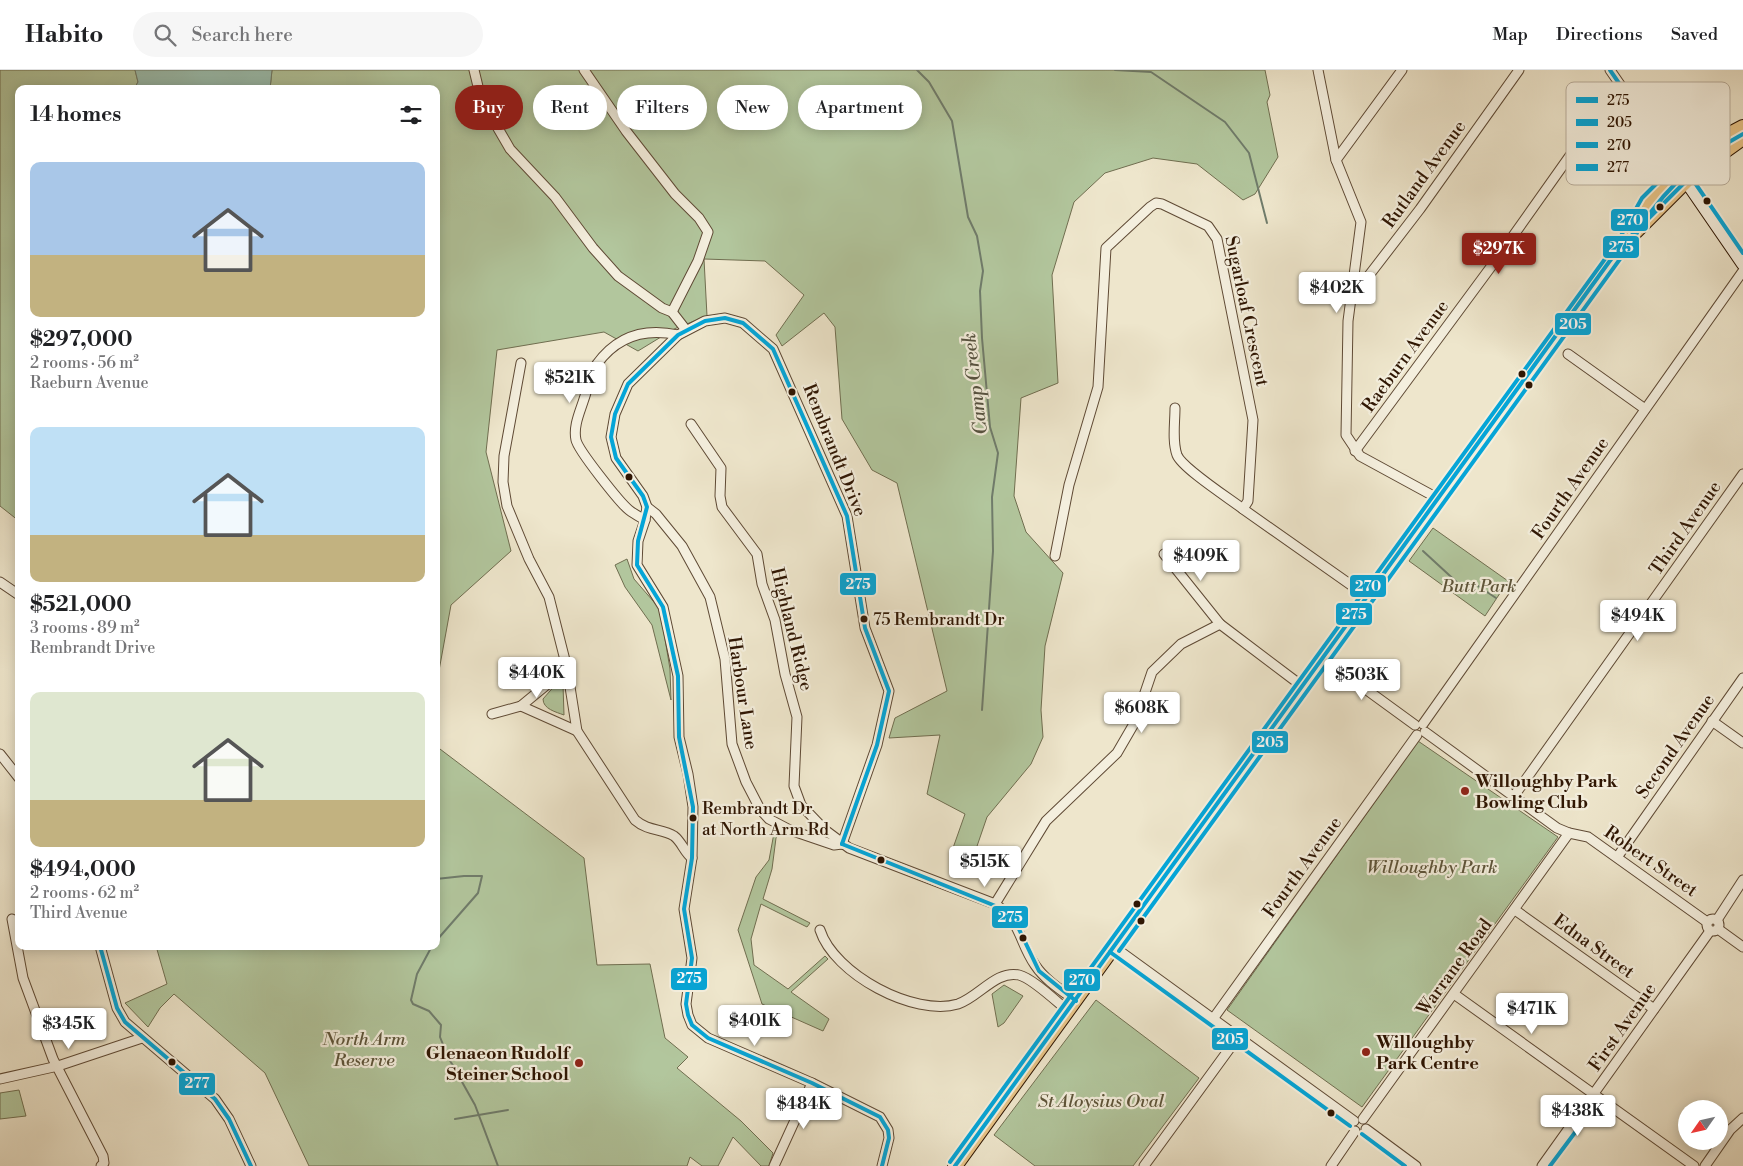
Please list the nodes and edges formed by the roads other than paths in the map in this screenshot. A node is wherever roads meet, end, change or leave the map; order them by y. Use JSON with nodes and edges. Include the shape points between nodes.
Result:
{"nodes":[{"id":1,"x":474,"y":70,"type":"edge"},
{"id":2,"x":584,"y":70,"type":"edge"},
{"id":3,"x":1318,"y":70,"type":"edge"},
{"id":4,"x":1402,"y":70,"type":"edge"},
{"id":5,"x":1519,"y":70,"type":"edge"},
{"id":6,"x":1610,"y":70,"type":"edge"},
{"id":7,"x":1618,"y":82,"type":"edge"},
{"id":8,"x":1743,"y":127,"type":"edge"},
{"id":9,"x":1730,"y":137,"type":"edge"},
{"id":10,"x":1743,"y":138,"type":"edge"},
{"id":11,"x":1730,"y":147,"type":"edge"},
{"id":12,"x":1336,"y":160,"type":"junction"},
{"id":13,"x":1566,"y":161,"type":"edge"},
{"id":14,"x":1669,"y":185,"type":"edge"},
{"id":15,"x":1689,"y":185,"type":"edge"},
{"id":16,"x":1743,"y":264,"type":"edge"},
{"id":17,"x":1743,"y":271,"type":"edge"},
{"id":18,"x":1351,"y":292,"type":"junction"},
{"id":19,"x":672,"y":312,"type":"junction"},
{"id":20,"x":682,"y":333,"type":"junction"},
{"id":21,"x":1568,"y":354,"type":"dead end"},
{"id":22,"x":522,"y":363,"type":"dead end"},
{"id":23,"x":1175,"y":408,"type":"dead end"},
{"id":24,"x":1645,"y":409,"type":"junction"},
{"id":25,"x":691,"y":424,"type":"dead end"},
{"id":26,"x":1355,"y":451,"type":"junction"},
{"id":27,"x":1743,"y":474,"type":"edge"},
{"id":28,"x":1439,"y":499,"type":"junction"},
{"id":29,"x":647,"y":507,"type":"junction"},
{"id":30,"x":1243,"y":509,"type":"junction"},
{"id":31,"x":646,"y":520,"type":"junction"},
{"id":32,"x":1164,"y":554,"type":"dead end"},
{"id":33,"x":1055,"y":556,"type":"dead end"},
{"id":34,"x":0,"y":582,"type":"edge"},
{"id":35,"x":15,"y":592,"type":"edge"},
{"id":36,"x":1368,"y":597,"type":"junction"},
{"id":37,"x":1220,"y":624,"type":"junction"},
{"id":38,"x":1323,"y":658,"type":"junction"},
{"id":39,"x":567,"y":668,"type":"junction"},
{"id":40,"x":1743,"y":678,"type":"edge"},
{"id":41,"x":1302,"y":686,"type":"junction"},
{"id":42,"x":521,"y":706,"type":"junction"},
{"id":43,"x":492,"y":714,"type":"dead end"},
{"id":44,"x":1712,"y":721,"type":"junction"},
{"id":45,"x":1420,"y":729,"type":"junction"},
{"id":46,"x":577,"y":731,"type":"junction"},
{"id":47,"x":1743,"y":743,"type":"edge"},
{"id":48,"x":0,"y":754,"type":"edge"},
{"id":49,"x":15,"y":773,"type":"edge"},
{"id":50,"x":1514,"y":796,"type":"junction"},
{"id":51,"x":1569,"y":834,"type":"junction"},
{"id":52,"x":842,"y":844,"type":"junction"},
{"id":53,"x":1618,"y":856,"type":"junction"},
{"id":54,"x":692,"y":858,"type":"junction"},
{"id":55,"x":1743,"y":880,"type":"edge"},
{"id":56,"x":995,"y":904,"type":"junction"},
{"id":57,"x":1516,"y":910,"type":"junction"},
{"id":58,"x":12,"y":919,"type":"dead end"},
{"id":59,"x":1713,"y":925,"type":"junction"},
{"id":60,"x":820,"y":930,"type":"dead end"},
{"id":61,"x":15,"y":935,"type":"edge"},
{"id":62,"x":1114,"y":947,"type":"junction"},
{"id":63,"x":1743,"y":947,"type":"edge"},
{"id":64,"x":18,"y":950,"type":"edge"},
{"id":65,"x":101,"y":950,"type":"edge"},
{"id":66,"x":1454,"y":994,"type":"junction"},
{"id":67,"x":1072,"y":1006,"type":"junction"},
{"id":68,"x":1654,"y":1009,"type":"junction"},
{"id":69,"x":1213,"y":1019,"type":"junction"},
{"id":70,"x":1238,"y":1037,"type":"junction"},
{"id":71,"x":142,"y":1038,"type":"junction"},
{"id":72,"x":58,"y":1066,"type":"junction"},
{"id":73,"x":0,"y":1079,"type":"edge"},
{"id":74,"x":812,"y":1084,"type":"junction"},
{"id":75,"x":1595,"y":1094,"type":"junction"},
{"id":76,"x":1743,"y":1118,"type":"edge"},
{"id":77,"x":1364,"y":1119,"type":"junction"},
{"id":78,"x":1354,"y":1120,"type":"junction"},
{"id":79,"x":1366,"y":1129,"type":"junction"},
{"id":80,"x":1355,"y":1131,"type":"junction"},
{"id":81,"x":101,"y":1166,"type":"edge"},
{"id":82,"x":251,"y":1166,"type":"edge"},
{"id":83,"x":774,"y":1166,"type":"edge"},
{"id":84,"x":882,"y":1166,"type":"edge"},
{"id":85,"x":955,"y":1166,"type":"edge"},
{"id":86,"x":1144,"y":1166,"type":"edge"},
{"id":87,"x":1331,"y":1166,"type":"edge"},
{"id":88,"x":1416,"y":1166,"type":"edge"},
{"id":89,"x":1542,"y":1166,"type":"edge"},
{"id":90,"x":1694,"y":1166,"type":"edge"},
{"id":91,"x":1705,"y":1166,"type":"edge"}],
"edges":[{"from":1,"to":19,"type":"street","via":[[481,99],[510,149],[555,197],[618,276]]},
{"from":2,"to":19,"type":"street","via":[[626,131],[708,232],[698,262]]},
{"from":3,"to":12,"type":"street"},
{"from":4,"to":12,"type":"street"},
{"from":5,"to":18,"type":"street","name":"Rutland Avenue","via":[[1420,209],[1360,287]]},
{"from":6,"to":7,"type":"street"},
{"from":8,"to":9,"type":"main road"},
{"from":10,"to":11,"type":"main road"},
{"from":12,"to":18,"type":"street","via":[[1361,222]]},
{"from":13,"to":26,"type":"street","name":"Raeburn Avenue"},
{"from":14,"to":28,"type":"main road","via":[[1647,202],[1623,244]]},
{"from":15,"to":16,"type":"main road"},
{"from":17,"to":24,"type":"street","name":"Fourth Avenue"},
{"from":18,"to":26,"type":"street","via":[[1346,428],[1348,441]]},
{"from":19,"to":20,"type":"street"},
{"from":20,"to":29,"type":"street","name":"Rembrandt Drive","via":[[628,384],[612,427],[612,449]]},
{"from":20,"to":31,"type":"street","via":[[659,331],[632,335],[612,349],[592,373],[575,427],[581,453],[628,509]]},
{"from":20,"to":52,"type":"street","name":"Rembrandt Drive","via":[[705,322],[725,318],[743,323],[773,349],[847,516],[865,628],[889,691],[877,745]]},
{"from":21,"to":24,"type":"street"},
{"from":22,"to":39,"type":"street","via":[[504,456],[503,482],[507,506],[549,597]]},
{"from":23,"to":30,"type":"street","via":[[1177,457]]},
{"from":24,"to":45,"type":"street","name":"Fourth Avenue"},
{"from":25,"to":52,"type":"street","name":"Highland Ridge","via":[[721,468],[722,507],[757,554],[797,717],[794,777],[797,796],[807,813]]},
{"from":26,"to":28,"type":"street"},
{"from":27,"to":50,"type":"street","name":"Third Avenue"},
{"from":28,"to":36,"type":"main road"},
{"from":29,"to":31,"type":"street"},
{"from":29,"to":52,"type":"street","name":"Harbour Lane","via":[[682,546],[710,598],[725,659],[732,744],[760,809],[769,819],[790,830],[834,845]]},
{"from":30,"to":33,"type":"street","name":"Sugarloaf Crescent","via":[[1248,501],[1253,420],[1218,239],[1208,226],[1156,203],[1106,248],[1098,387],[1068,485]]},
{"from":30,"to":36,"type":"street"},
{"from":31,"to":54,"type":"street","via":[[638,541],[637,565],[663,607],[678,676],[678,737],[693,807]]},
{"from":32,"to":37,"type":"street"},
{"from":34,"to":35,"type":"street"},
{"from":36,"to":38,"type":"main road"},
{"from":37,"to":41,"type":"street"},
{"from":37,"to":56,"type":"street","via":[[1180,644],[1152,672],[1136,722],[1117,753],[1046,821]]},
{"from":38,"to":41,"type":"main road"},
{"from":38,"to":45,"type":"street","name":"Robert Street"},
{"from":39,"to":42,"type":"street"},
{"from":39,"to":46,"type":"street"},
{"from":40,"to":44,"type":"street","name":"Second Avenue"},
{"from":41,"to":62,"type":"main road"},
{"from":42,"to":43,"type":"street"},
{"from":42,"to":46,"type":"street"},
{"from":44,"to":47,"type":"street"},
{"from":44,"to":53,"type":"street","name":"Second Avenue"},
{"from":45,"to":50,"type":"street","name":"Robert Street"},
{"from":45,"to":69,"type":"street","name":"Fourth Avenue"},
{"from":46,"to":54,"type":"street","via":[[634,820],[643,827],[674,836]]},
{"from":48,"to":49,"type":"street"},
{"from":50,"to":51,"type":"street","name":"Robert Street"},
{"from":51,"to":53,"type":"street","name":"Robert Street","via":[[1588,837]]},
{"from":51,"to":57,"type":"street","name":"Warrane Road"},
{"from":52,"to":56,"type":"street"},
{"from":53,"to":59,"type":"street","name":"Robert Street"},
{"from":54,"to":74,"type":"street","via":[[684,919],[692,946],[686,1004],[692,1025],[708,1038]]},
{"from":55,"to":59,"type":"street","name":"First Avenue"},
{"from":56,"to":67,"type":"street","via":[[1016,924],[1039,971]]},
{"from":57,"to":66,"type":"street","name":"Warrane Road"},
{"from":57,"to":68,"type":"street","name":"Edna Street"},
{"from":58,"to":61,"type":"street"},
{"from":59,"to":63,"type":"street","name":"Robert Street"},
{"from":59,"to":68,"type":"street","name":"First Avenue"},
{"from":60,"to":67,"type":"street","via":[[830,950],[844,965],[894,996],[937,1006],[958,1004],[998,979],[1020,975]]},
{"from":62,"to":67,"type":"main road"},
{"from":62,"to":69,"type":"street"},
{"from":64,"to":72,"type":"street","via":[[23,978]]},
{"from":65,"to":71,"type":"street","via":[[117,1008],[125,1022]]},
{"from":66,"to":75,"type":"street"},
{"from":66,"to":77,"type":"street","name":"Warrane Road"},
{"from":67,"to":85,"type":"main road"},
{"from":68,"to":75,"type":"street","name":"First Avenue"},
{"from":69,"to":70,"type":"street"},
{"from":70,"to":78,"type":"street"},
{"from":70,"to":86,"type":"street"},
{"from":71,"to":72,"type":"street"},
{"from":71,"to":82,"type":"street","via":[[215,1099]]},
{"from":72,"to":73,"type":"street"},
{"from":72,"to":81,"type":"street","via":[[103,1156]]},
{"from":74,"to":83,"type":"street"},
{"from":74,"to":84,"type":"street","via":[[880,1117],[889,1138]]},
{"from":75,"to":89,"type":"street","name":"First Avenue"},
{"from":75,"to":90,"type":"street"},
{"from":76,"to":91,"type":"street","via":[[1730,1130]]},
{"from":77,"to":78,"type":"street"},
{"from":77,"to":79,"type":"street"},
{"from":78,"to":80,"type":"street","via":[[1352,1127]]},
{"from":79,"to":80,"type":"street"},
{"from":79,"to":88,"type":"street"},
{"from":80,"to":87,"type":"street"}]}
